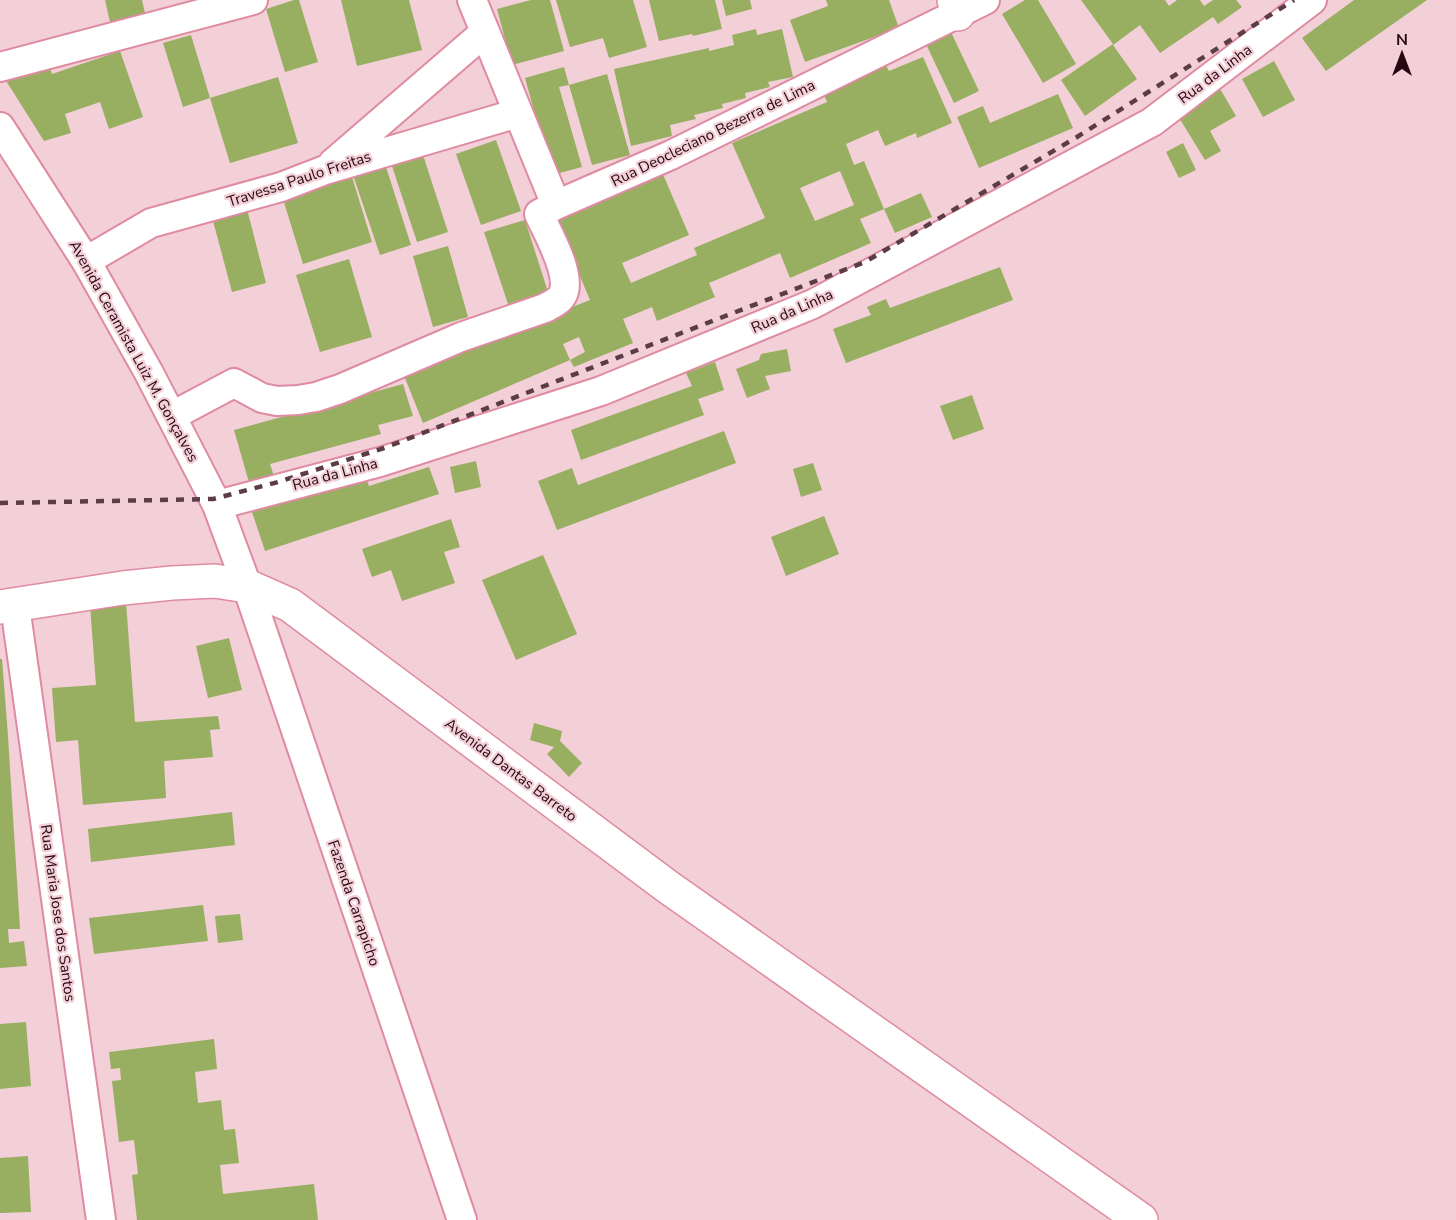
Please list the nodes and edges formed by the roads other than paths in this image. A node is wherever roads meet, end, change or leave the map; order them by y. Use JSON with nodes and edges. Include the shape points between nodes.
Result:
{"nodes":[{"id":1,"x":253,"y":0,"type":"edge"},
{"id":2,"x":472,"y":0,"type":"edge"},
{"id":3,"x":1312,"y":0,"type":"edge"},
{"id":4,"x":966,"y":5,"type":"edge"},
{"id":5,"x":485,"y":32,"type":"junction"},
{"id":6,"x":0,"y":68,"type":"edge"},
{"id":7,"x":518,"y":113,"type":"junction"},
{"id":8,"x":0,"y":127,"type":"edge"},
{"id":9,"x":325,"y":170,"type":"junction"},
{"id":10,"x":556,"y":205,"type":"junction"},
{"id":11,"x":86,"y":261,"type":"junction"},
{"id":12,"x":172,"y":416,"type":"junction"},
{"id":13,"x":217,"y":505,"type":"junction"},
{"id":14,"x":247,"y":586,"type":"junction"},
{"id":15,"x":8,"y":606,"type":"edge"},
{"id":16,"x":101,"y":1220,"type":"edge"},
{"id":17,"x":462,"y":1220,"type":"edge"},
{"id":18,"x":1141,"y":1220,"type":"edge"}],
"edges":[{"from":1,"to":6,"type":"street"},
{"from":2,"to":5,"type":"street"},
{"from":3,"to":13,"type":"street","name":"Rua da Linha","via":[[1152,122],[813,304],[601,391],[380,462]]},
{"from":4,"to":10,"type":"street","name":"Rua Deocleciano Bezerra de Lima","via":[[671,155]]},
{"from":5,"to":7,"type":"street"},
{"from":5,"to":9,"type":"street"},
{"from":7,"to":9,"type":"street","name":"Travessa Paulo Freitas"},
{"from":7,"to":10,"type":"street"},
{"from":8,"to":11,"type":"street","name":"Avenida Ceramista Luiz M. Gonçalves"},
{"from":9,"to":11,"type":"street","name":"Travessa Paulo Freitas","via":[[281,187],[152,223]]},
{"from":10,"to":12,"type":"street","via":[[539,214],[560,262],[565,286],[558,301],[461,337],[340,390],[277,401],[262,398],[234,383]]},
{"from":11,"to":12,"type":"street","name":"Avenida Ceramista Luiz M. Gonçalves"},
{"from":12,"to":13,"type":"street","name":"Avenida Ceramista Luiz M. Gonçalves"},
{"from":13,"to":14,"type":"street","name":"Avenida Ceramista Luiz M. Gonçalves"},
{"from":14,"to":15,"type":"main road","name":"Avenida Dantas Barreto","via":[[215,581],[172,583]]},
{"from":14,"to":17,"type":"street","name":"Fazenda Carrapicho"},
{"from":14,"to":18,"type":"main road","name":"Avenida Dantas Barreto","via":[[290,605],[326,630],[668,888]]},
{"from":15,"to":16,"type":"street","name":"Rua Maria Jose dos Santos"}]}
